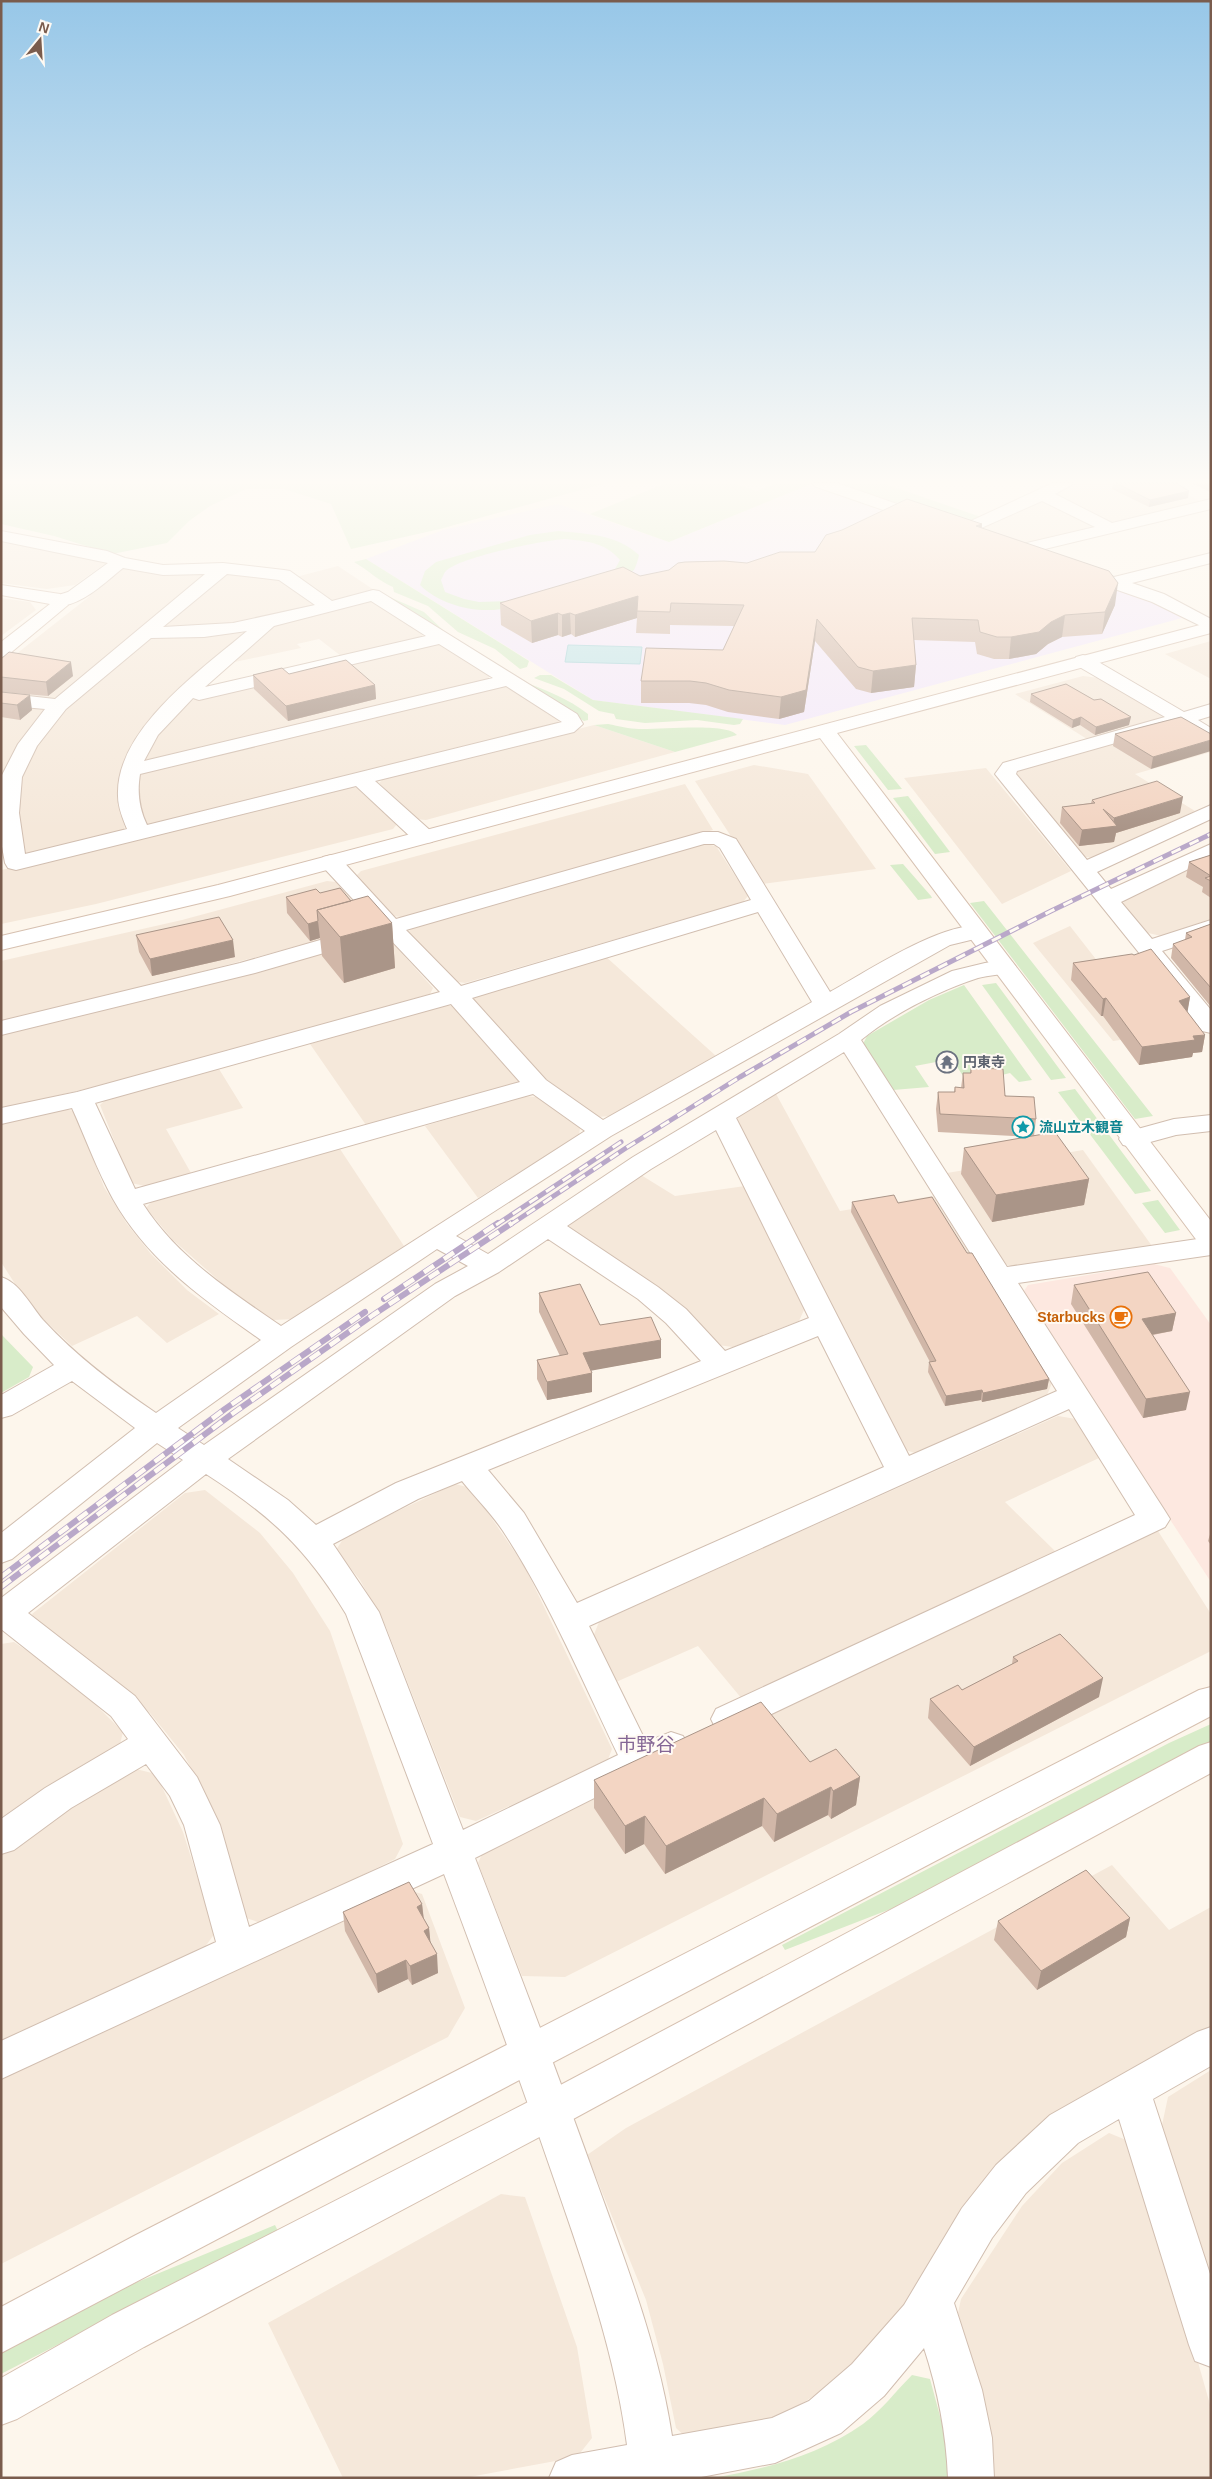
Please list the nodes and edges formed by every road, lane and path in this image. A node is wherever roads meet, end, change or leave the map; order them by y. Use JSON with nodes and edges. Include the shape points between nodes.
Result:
{"nodes":[{"id":1,"x":55,"y":599,"type":"edge"},
{"id":2,"x":65,"y":599,"type":"edge"},
{"id":3,"x":186,"y":599,"type":"edge"},
{"id":4,"x":317,"y":599,"type":"edge"},
{"id":5,"x":359,"y":599,"type":"edge"},
{"id":6,"x":379,"y":599,"type":"edge"},
{"id":7,"x":1159,"y":599,"type":"edge"},
{"id":8,"x":58,"y":601,"type":"junction"},
{"id":9,"x":329,"y":607,"type":"junction"},
{"id":10,"x":266,"y":624,"type":"junction"},
{"id":11,"x":1211,"y":626,"type":"edge"},
{"id":12,"x":146,"y":632,"type":"junction"},
{"id":13,"x":442,"y":638,"type":"junction"},
{"id":14,"x":1,"y":651,"type":"edge"},
{"id":15,"x":1083,"y":660,"type":"junction"},
{"id":16,"x":508,"y":680,"type":"junction"},
{"id":17,"x":190,"y":692,"type":"junction"},
{"id":18,"x":1,"y":699,"type":"edge"},
{"id":19,"x":59,"y":705,"type":"junction"},
{"id":20,"x":1211,"y":710,"type":"edge"},
{"id":21,"x":1180,"y":718,"type":"junction"},
{"id":22,"x":824,"y":730,"type":"junction"},
{"id":23,"x":1211,"y":736,"type":"edge"},
{"id":24,"x":133,"y":770,"type":"junction"},
{"id":25,"x":360,"y":779,"type":"junction"},
{"id":26,"x":1211,"y":811,"type":"edge"},
{"id":27,"x":140,"y":834,"type":"junction"},
{"id":28,"x":424,"y":837,"type":"junction"},
{"id":29,"x":1211,"y":850,"type":"edge"},
{"id":30,"x":331,"y":862,"type":"junction"},
{"id":31,"x":1083,"y":870,"type":"junction"},
{"id":32,"x":1107,"y":900,"type":"junction"},
{"id":33,"x":763,"y":903,"type":"junction"},
{"id":34,"x":391,"y":927,"type":"junction"},
{"id":35,"x":1211,"y":927,"type":"edge"},
{"id":36,"x":975,"y":932,"type":"junction"},
{"id":37,"x":1,"y":942,"type":"edge"},
{"id":38,"x":1147,"y":948,"type":"junction"},
{"id":39,"x":1004,"y":967,"type":"junction"},
{"id":40,"x":456,"y":995,"type":"junction"},
{"id":41,"x":825,"y":1004,"type":"junction"},
{"id":42,"x":1211,"y":1026,"type":"edge"},
{"id":43,"x":1,"y":1028,"type":"edge"},
{"id":44,"x":848,"y":1039,"type":"junction"},
{"id":45,"x":537,"y":1086,"type":"junction"},
{"id":46,"x":81,"y":1099,"type":"junction"},
{"id":47,"x":722,"y":1114,"type":"junction"},
{"id":48,"x":1,"y":1116,"type":"edge"},
{"id":49,"x":1211,"y":1123,"type":"edge"},
{"id":50,"x":602,"y":1131,"type":"junction"},
{"id":51,"x":1132,"y":1139,"type":"junction"},
{"id":52,"x":127,"y":1200,"type":"junction"},
{"id":53,"x":547,"y":1225,"type":"junction"},
{"id":54,"x":436,"y":1236,"type":"junction"},
{"id":55,"x":1211,"y":1240,"type":"edge"},
{"id":56,"x":1211,"y":1246,"type":"edge"},
{"id":57,"x":489,"y":1266,"type":"junction"},
{"id":58,"x":998,"y":1277,"type":"junction"},
{"id":59,"x":1,"y":1286,"type":"edge"},
{"id":60,"x":825,"y":1322,"type":"junction"},
{"id":61,"x":281,"y":1340,"type":"junction"},
{"id":62,"x":720,"y":1364,"type":"junction"},
{"id":63,"x":72,"y":1367,"type":"junction"},
{"id":64,"x":1074,"y":1395,"type":"junction"},
{"id":65,"x":1,"y":1408,"type":"edge"},
{"id":66,"x":156,"y":1428,"type":"junction"},
{"id":67,"x":206,"y":1459,"type":"junction"},
{"id":68,"x":468,"y":1468,"type":"junction"},
{"id":69,"x":901,"y":1471,"type":"junction"},
{"id":70,"x":312,"y":1541,"type":"junction"},
{"id":71,"x":1,"y":1551,"type":"edge"},
{"id":72,"x":3,"y":1614,"type":"edge"},
{"id":73,"x":570,"y":1620,"type":"junction"},
{"id":74,"x":1211,"y":1700,"type":"edge"},
{"id":75,"x":152,"y":1743,"type":"junction"},
{"id":76,"x":1211,"y":1756,"type":"edge"},
{"id":77,"x":638,"y":1761,"type":"junction"},
{"id":78,"x":1,"y":1839,"type":"edge"},
{"id":79,"x":452,"y":1852,"type":"junction"},
{"id":80,"x":237,"y":1950,"type":"junction"},
{"id":81,"x":1211,"y":2045,"type":"edge"},
{"id":82,"x":531,"y":2054,"type":"junction"},
{"id":83,"x":1,"y":2061,"type":"edge"},
{"id":84,"x":1130,"y":2091,"type":"junction"},
{"id":85,"x":550,"y":2111,"type":"junction"},
{"id":86,"x":931,"y":2300,"type":"junction"},
{"id":87,"x":1,"y":2331,"type":"edge"},
{"id":88,"x":1211,"y":2345,"type":"edge"},
{"id":89,"x":1,"y":2403,"type":"edge"},
{"id":90,"x":654,"y":2464,"type":"junction"},
{"id":91,"x":572,"y":2478,"type":"edge"},
{"id":92,"x":971,"y":2478,"type":"edge"}],
"edges":[{"from":1,"to":8,"type":"street"},
{"from":2,"to":8,"type":"street"},
{"from":3,"to":12,"type":"street"},
{"from":4,"to":9,"type":"street"},
{"from":5,"to":9,"type":"street"},
{"from":6,"to":13,"type":"street"},
{"from":7,"to":11,"type":"street"},
{"from":8,"to":14,"type":"street","via":[[59,605],[54,610]]},
{"from":9,"to":10,"type":"street"},
{"from":10,"to":12,"type":"street","via":[[218,631]]},
{"from":10,"to":17,"type":"street"},
{"from":11,"to":15,"type":"street"},
{"from":12,"to":19,"type":"street"},
{"from":13,"to":16,"type":"street"},
{"from":13,"to":17,"type":"street","via":[[199,694]]},
{"from":15,"to":21,"type":"street"},
{"from":15,"to":22,"type":"street"},
{"from":16,"to":24,"type":"street"},
{"from":16,"to":25,"type":"street","via":[[570,718],[572,726]]},
{"from":17,"to":24,"type":"street","via":[[150,732],[136,757]]},
{"from":18,"to":19,"type":"street"},
{"from":19,"to":27,"type":"street","via":[[28,741],[14,765],[8,789],[8,826],[16,863]]},
{"from":20,"to":21,"type":"street"},
{"from":21,"to":23,"type":"street"},
{"from":21,"to":31,"type":"street","via":[[1007,770],[1005,774]]},
{"from":22,"to":28,"type":"street"},
{"from":22,"to":36,"type":"street"},
{"from":24,"to":27,"type":"street","via":[[128,789],[129,806]]},
{"from":25,"to":27,"type":"street"},
{"from":25,"to":28,"type":"street"},
{"from":26,"to":31,"type":"street"},
{"from":28,"to":30,"type":"street"},
{"from":29,"to":32,"type":"street"},
{"from":30,"to":34,"type":"street"},
{"from":30,"to":37,"type":"street","via":[[189,900]]},
{"from":31,"to":32,"type":"street"},
{"from":32,"to":38,"type":"street"},
{"from":33,"to":34,"type":"street","via":[[728,844],[710,837]]},
{"from":33,"to":40,"type":"street"},
{"from":33,"to":41,"type":"street"},
{"from":34,"to":40,"type":"street"},
{"from":34,"to":43,"type":"street","via":[[247,968]]},
{"from":35,"to":38,"type":"street"},
{"from":36,"to":39,"type":"street"},
{"from":36,"to":41,"type":"street","via":[[942,940]]},
{"from":38,"to":42,"type":"street"},
{"from":39,"to":44,"type":"street","via":[[972,972],[928,992],[858,1029]]},
{"from":39,"to":51,"type":"street"},
{"from":40,"to":45,"type":"street"},
{"from":40,"to":46,"type":"street"},
{"from":41,"to":50,"type":"street"},
{"from":44,"to":47,"type":"street"},
{"from":44,"to":58,"type":"street"},
{"from":45,"to":50,"type":"street"},
{"from":45,"to":52,"type":"street"},
{"from":46,"to":48,"type":"street"},
{"from":46,"to":52,"type":"street"},
{"from":47,"to":53,"type":"street"},
{"from":47,"to":60,"type":"street"},
{"from":49,"to":51,"type":"street","via":[[1174,1127]]},
{"from":50,"to":54,"type":"street"},
{"from":51,"to":55,"type":"street"},
{"from":52,"to":61,"type":"street","via":[[172,1257],[208,1290]]},
{"from":53,"to":57,"type":"street"},
{"from":53,"to":62,"type":"street","via":[[648,1293],[676,1316]]},
{"from":54,"to":57,"type":"street"},
{"from":54,"to":61,"type":"street"},
{"from":56,"to":58,"type":"street"},
{"from":57,"to":67,"type":"street","via":[[445,1290]]},
{"from":58,"to":64,"type":"street"},
{"from":59,"to":63,"type":"street","via":[[21,1315]]},
{"from":60,"to":62,"type":"street"},
{"from":60,"to":69,"type":"street"},
{"from":61,"to":66,"type":"street"},
{"from":62,"to":68,"type":"street"},
{"from":63,"to":65,"type":"street"},
{"from":63,"to":66,"type":"street"},
{"from":64,"to":69,"type":"street"},
{"from":64,"to":77,"type":"street","via":[[1154,1518]]},
{"from":66,"to":67,"type":"street"},
{"from":66,"to":71,"type":"street"},
{"from":67,"to":70,"type":"street","via":[[258,1495]]},
{"from":67,"to":72,"type":"street"},
{"from":68,"to":70,"type":"street","via":[[407,1491]]},
{"from":68,"to":73,"type":"street","via":[[513,1521]]},
{"from":69,"to":73,"type":"street"},
{"from":70,"to":79,"type":"street","via":[[344,1582],[362,1612]]},
{"from":72,"to":75,"type":"street","via":[[123,1706]]},
{"from":73,"to":77,"type":"street"},
{"from":74,"to":82,"type":"street"},
{"from":75,"to":78,"type":"street","via":[[58,1798]]},
{"from":75,"to":80,"type":"street","via":[[184,1787],[202,1825]]},
{"from":76,"to":85,"type":"street"},
{"from":77,"to":79,"type":"street"},
{"from":79,"to":80,"type":"street"},
{"from":79,"to":82,"type":"street"},
{"from":80,"to":83,"type":"street"},
{"from":81,"to":84,"type":"street"},
{"from":82,"to":85,"type":"street"},
{"from":82,"to":87,"type":"street","via":[[158,2246]]},
{"from":84,"to":86,"type":"street","via":[[1064,2129],[1011,2179],[977,2224]]},
{"from":84,"to":88,"type":"street"},
{"from":85,"to":89,"type":"street","via":[[128,2331]]},
{"from":85,"to":90,"type":"street","via":[[603,2258],[628,2340]]},
{"from":86,"to":90,"type":"street","via":[[919,2320],[868,2380],[825,2418],[775,2440]]},
{"from":86,"to":92,"type":"street","via":[[960,2390],[970,2438]]},
{"from":90,"to":91,"type":"street"}]}
